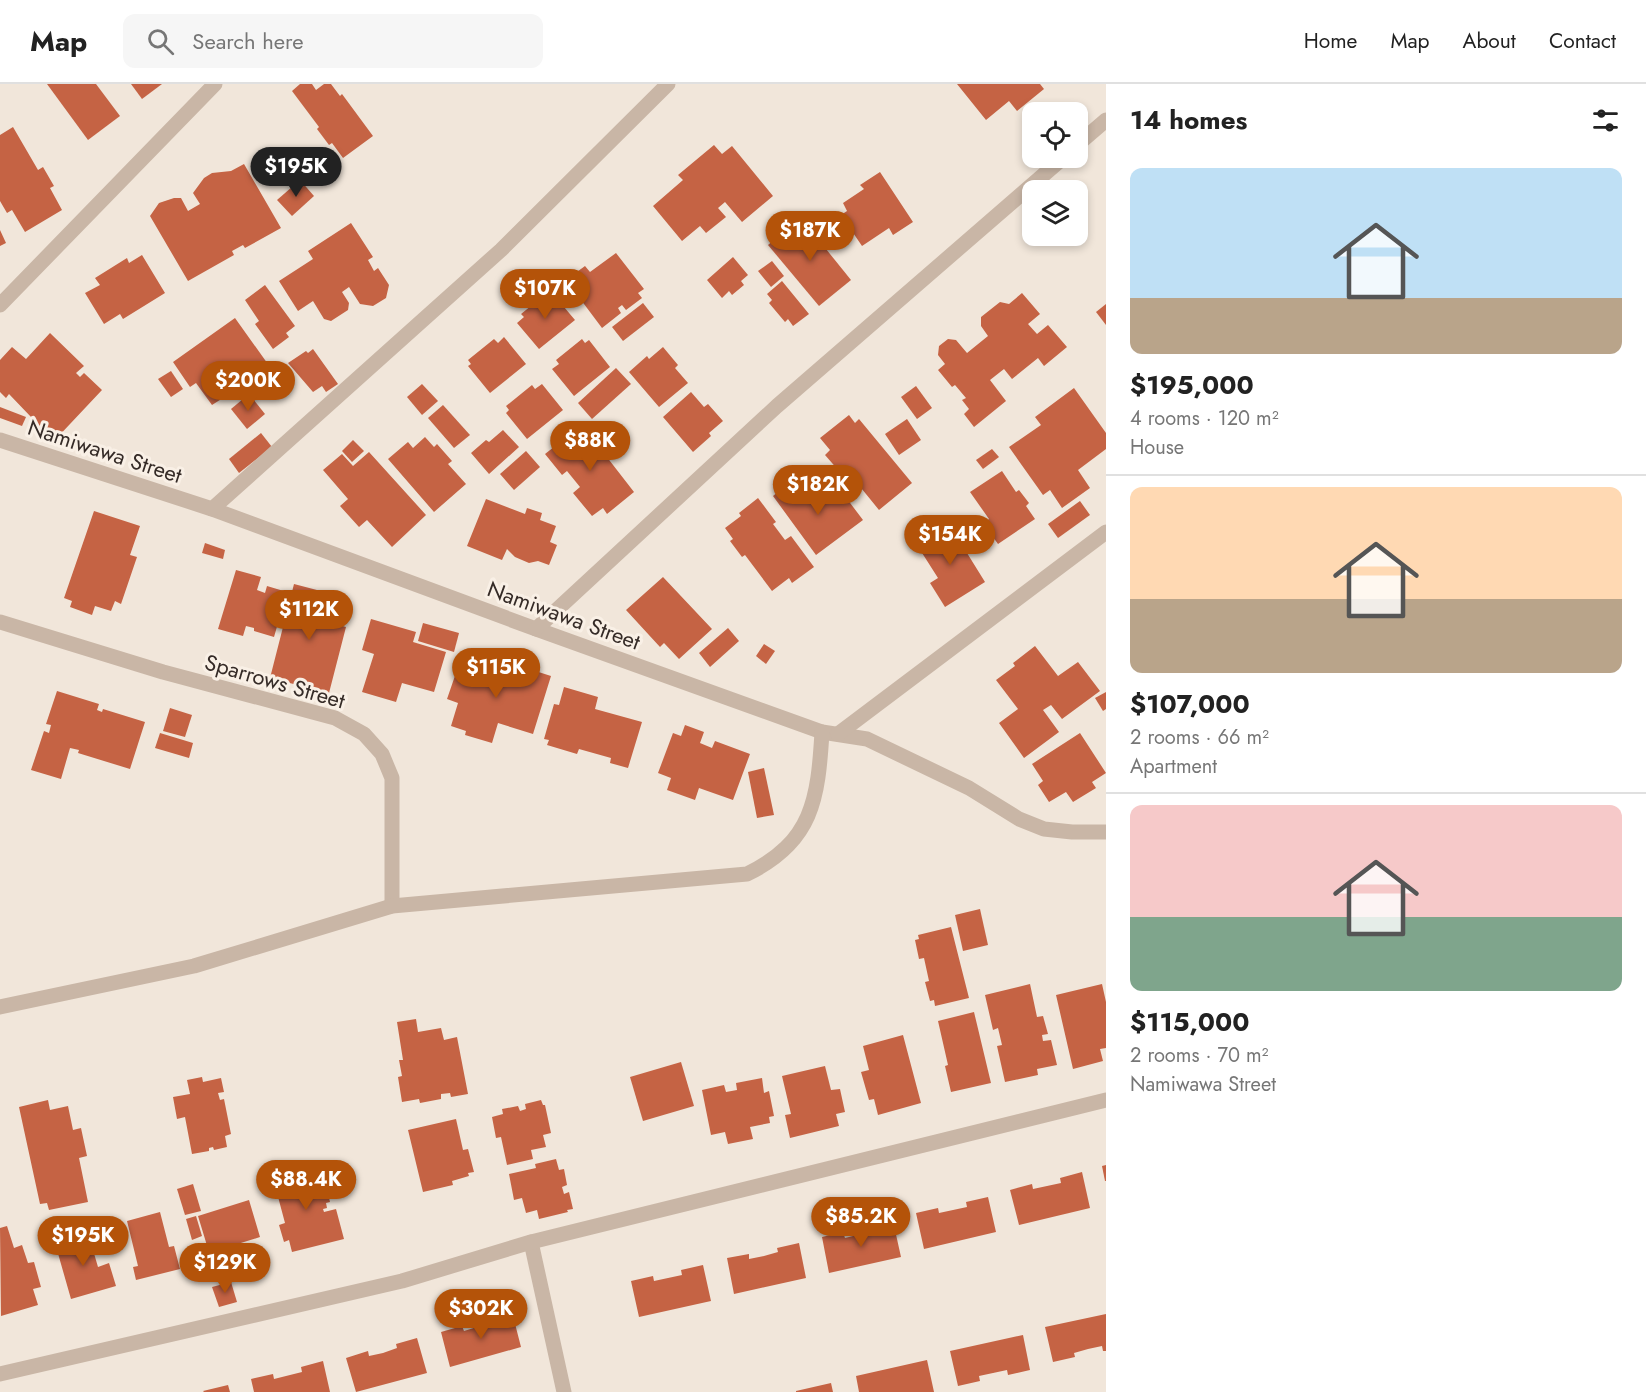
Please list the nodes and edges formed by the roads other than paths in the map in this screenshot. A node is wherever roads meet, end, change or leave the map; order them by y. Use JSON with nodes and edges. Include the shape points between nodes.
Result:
{"nodes":[{"id":1,"x":215,"y":84,"type":"edge"},
{"id":2,"x":668,"y":84,"type":"edge"},
{"id":3,"x":1106,"y":120,"type":"edge"},
{"id":4,"x":1088,"y":136,"type":"edge"},
{"id":5,"x":1051,"y":168,"type":"edge"},
{"id":6,"x":0,"y":305,"type":"edge"},
{"id":7,"x":0,"y":440,"type":"edge"},
{"id":8,"x":212,"y":509,"type":"junction"},
{"id":9,"x":1106,"y":532,"type":"edge"},
{"id":10,"x":0,"y":622,"type":"edge"},
{"id":11,"x":536,"y":629,"type":"junction"},
{"id":12,"x":830,"y":733,"type":"junction"},
{"id":13,"x":1106,"y":832,"type":"edge"},
{"id":14,"x":392,"y":906,"type":"junction"},
{"id":15,"x":0,"y":1007,"type":"edge"},
{"id":16,"x":1106,"y":1100,"type":"edge"},
{"id":17,"x":531,"y":1242,"type":"junction"},
{"id":18,"x":0,"y":1374,"type":"edge"},
{"id":19,"x":564,"y":1392,"type":"edge"}],
"edges":[{"from":1,"to":6,"type":"street"},
{"from":2,"to":8,"type":"street","via":[[501,250]]},
{"from":3,"to":4,"type":"street"},
{"from":5,"to":11,"type":"street","via":[[777,406]]},
{"from":7,"to":8,"type":"street","name":"Namiwawa Street"},
{"from":8,"to":11,"type":"street","name":"Namiwawa Street"},
{"from":9,"to":12,"type":"street"},
{"from":10,"to":14,"type":"street","name":"Sparrows Street","via":[[163,672],[335,718],[364,734],[382,754],[392,778]]},
{"from":11,"to":12,"type":"street","name":"Namiwawa Street"},
{"from":12,"to":13,"type":"street","name":"Namiwawa Street","via":[[867,739],[1044,829]]},
{"from":12,"to":14,"type":"street","via":[[808,816],[799,833],[769,863],[747,874]]},
{"from":14,"to":15,"type":"street","via":[[194,966]]},
{"from":16,"to":17,"type":"street"},
{"from":17,"to":18,"type":"street","via":[[402,1281]]},
{"from":17,"to":19,"type":"street"}]}
